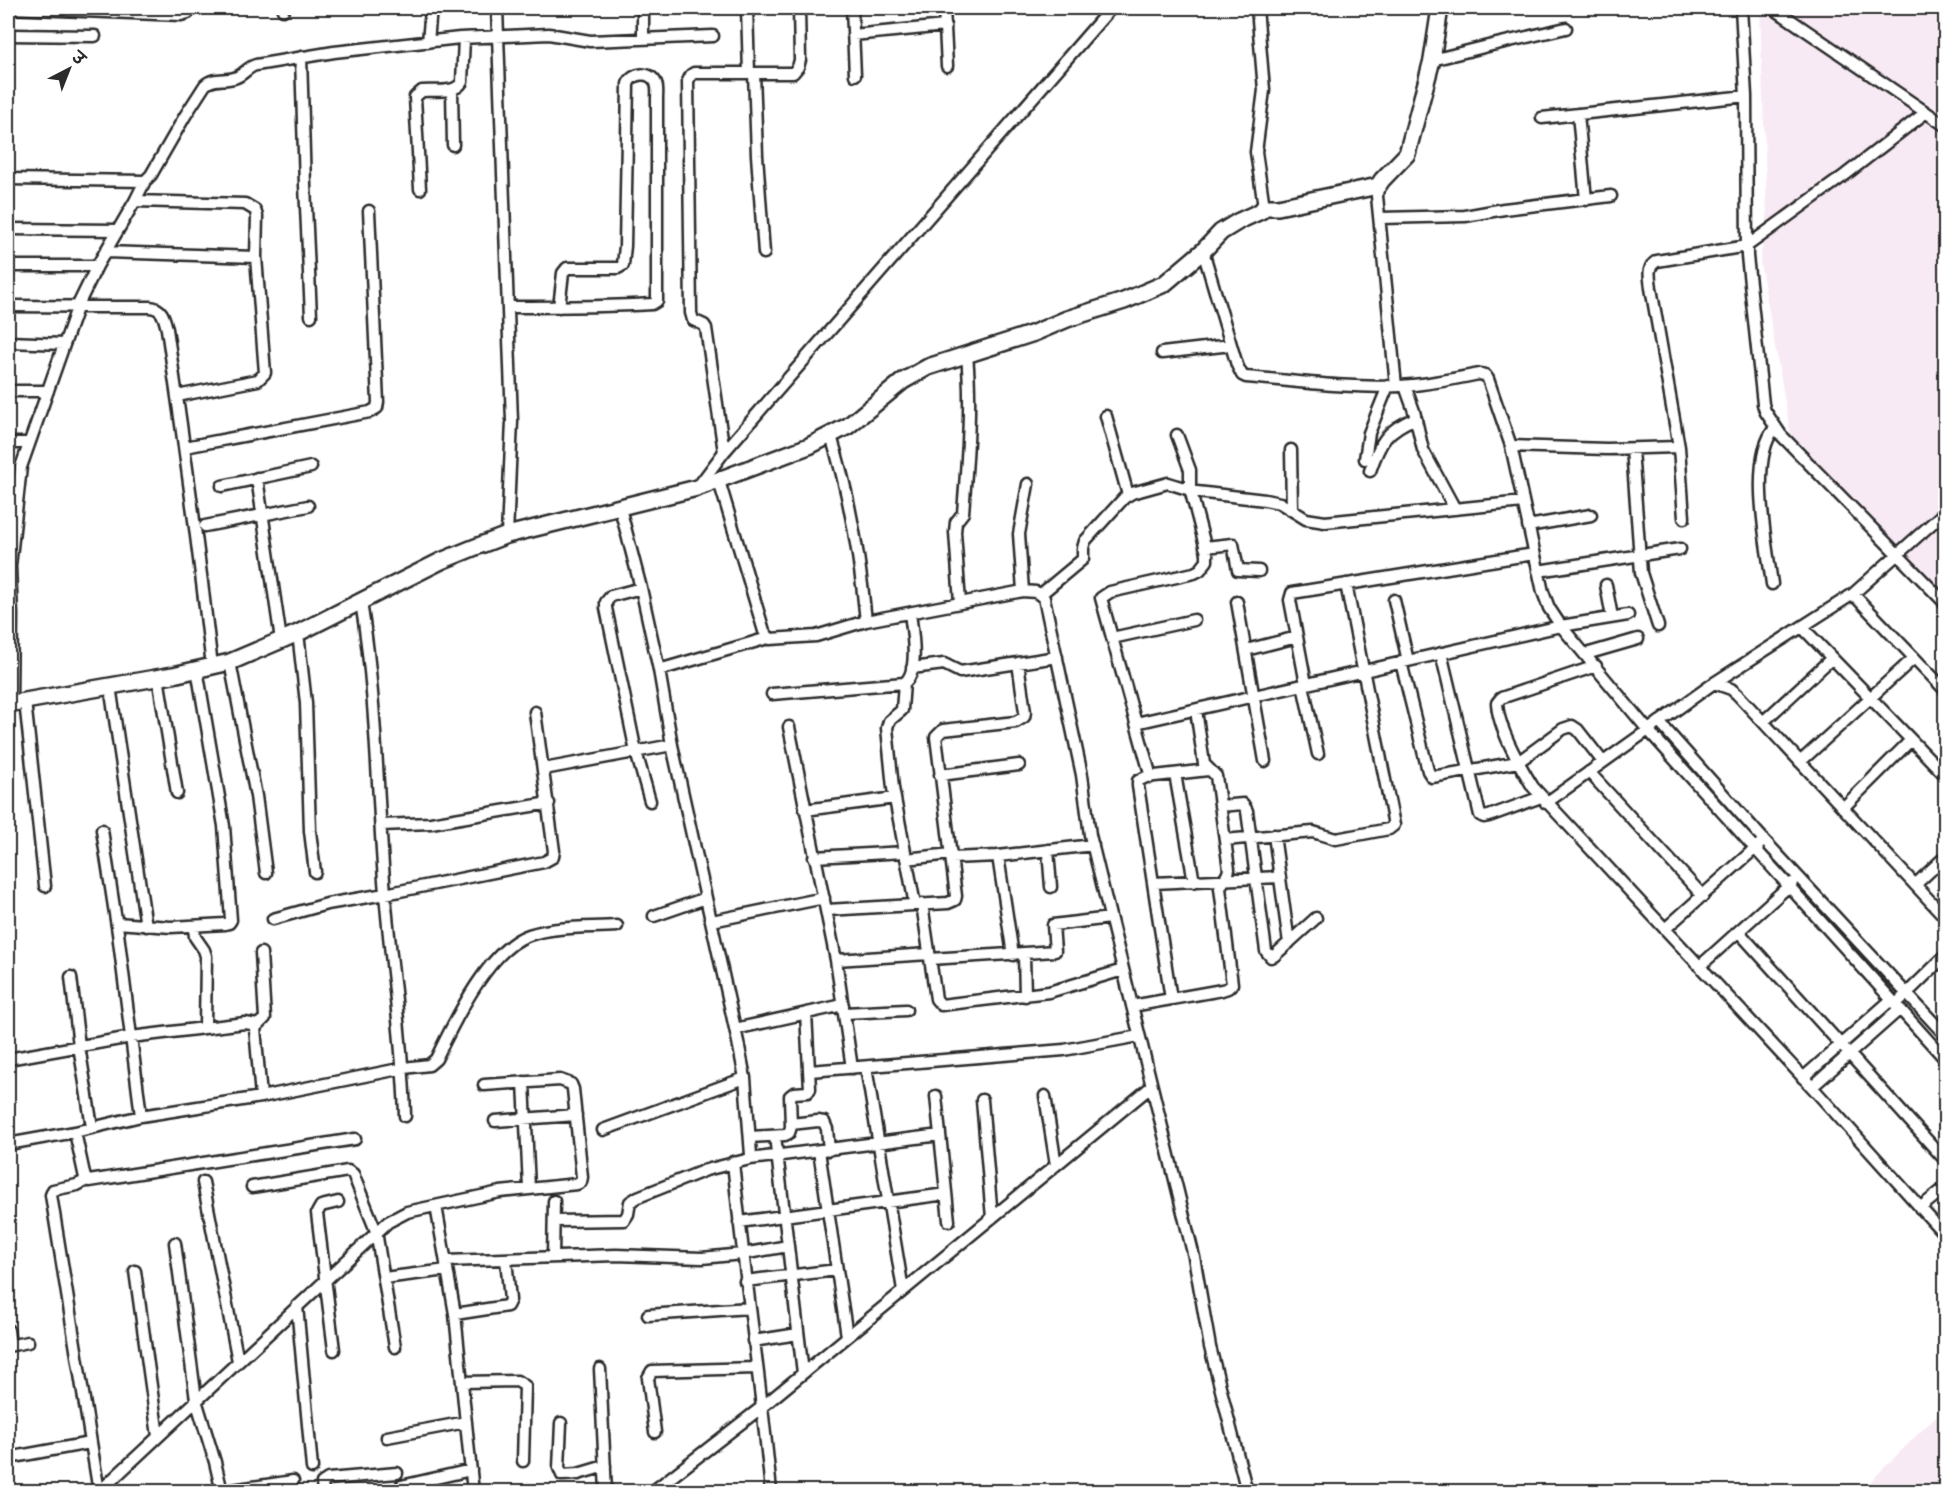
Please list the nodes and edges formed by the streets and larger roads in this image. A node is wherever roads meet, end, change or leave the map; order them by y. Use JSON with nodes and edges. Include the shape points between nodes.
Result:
{"nodes":[{"id":1,"x":8,"y":8,"type":"edge"},
{"id":2,"x":190,"y":8,"type":"edge"},
{"id":3,"x":431,"y":8,"type":"edge"},
{"id":4,"x":497,"y":8,"type":"edge"},
{"id":5,"x":643,"y":8,"type":"edge"},
{"id":6,"x":747,"y":8,"type":"edge"},
{"id":7,"x":800,"y":8,"type":"edge"},
{"id":8,"x":852,"y":8,"type":"edge"},
{"id":9,"x":944,"y":8,"type":"edge"},
{"id":10,"x":1111,"y":8,"type":"edge"},
{"id":11,"x":1257,"y":8,"type":"edge"},
{"id":12,"x":1440,"y":8,"type":"edge"},
{"id":13,"x":1741,"y":8,"type":"edge"},
{"id":14,"x":1773,"y":8,"type":"edge"},
{"id":15,"x":945,"y":26,"type":"junction"},
{"id":16,"x":1566,"y":28,"type":"dead end"},
{"id":17,"x":8,"y":35,"type":"edge"},
{"id":18,"x":853,"y":35,"type":"junction"},
{"id":19,"x":95,"y":36,"type":"dead end"},
{"id":20,"x":713,"y":36,"type":"dead end"},
{"id":21,"x":498,"y":37,"type":"junction"},
{"id":22,"x":464,"y":38,"type":"junction"},
{"id":23,"x":643,"y":38,"type":"junction"},
{"id":24,"x":428,"y":42,"type":"junction"},
{"id":25,"x":301,"y":57,"type":"junction"},
{"id":26,"x":1432,"y":60,"type":"junction"},
{"id":27,"x":947,"y":66,"type":"dead end"},
{"id":28,"x":752,"y":73,"type":"junction"},
{"id":29,"x":855,"y":75,"type":"dead end"},
{"id":30,"x":452,"y":90,"type":"junction"},
{"id":31,"x":1746,"y":96,"type":"junction"},
{"id":32,"x":1925,"y":113,"type":"junction"},
{"id":33,"x":1578,"y":114,"type":"junction"},
{"id":34,"x":1542,"y":118,"type":"dead end"},
{"id":35,"x":1946,"y":126,"type":"edge"},
{"id":36,"x":453,"y":145,"type":"dead end"},
{"id":37,"x":8,"y":179,"type":"edge"},
{"id":38,"x":145,"y":181,"type":"junction"},
{"id":39,"x":1378,"y":186,"type":"junction"},
{"id":40,"x":420,"y":189,"type":"dead end"},
{"id":41,"x":1611,"y":196,"type":"dead end"},
{"id":42,"x":1586,"y":200,"type":"junction"},
{"id":43,"x":135,"y":201,"type":"junction"},
{"id":44,"x":1264,"y":207,"type":"junction"},
{"id":45,"x":369,"y":211,"type":"dead end"},
{"id":46,"x":1380,"y":218,"type":"junction"},
{"id":47,"x":8,"y":229,"type":"edge"},
{"id":48,"x":118,"y":230,"type":"junction"},
{"id":49,"x":1747,"y":246,"type":"junction"},
{"id":50,"x":1203,"y":251,"type":"junction"},
{"id":51,"x":106,"y":252,"type":"junction"},
{"id":52,"x":764,"y":253,"type":"dead end"},
{"id":53,"x":256,"y":257,"type":"junction"},
{"id":54,"x":8,"y":266,"type":"edge"},
{"id":55,"x":97,"y":266,"type":"junction"},
{"id":56,"x":78,"y":305,"type":"junction"},
{"id":57,"x":8,"y":306,"type":"edge"},
{"id":58,"x":558,"y":307,"type":"junction"},
{"id":59,"x":508,"y":308,"type":"junction"},
{"id":60,"x":311,"y":316,"type":"dead end"},
{"id":61,"x":8,"y":342,"type":"edge"},
{"id":62,"x":64,"y":344,"type":"junction"},
{"id":63,"x":1231,"y":345,"type":"junction"},
{"id":64,"x":1162,"y":353,"type":"dead end"},
{"id":65,"x":967,"y":355,"type":"junction"},
{"id":66,"x":1396,"y":386,"type":"junction"},
{"id":67,"x":8,"y":391,"type":"edge"},
{"id":68,"x":48,"y":391,"type":"junction"},
{"id":69,"x":177,"y":396,"type":"junction"},
{"id":70,"x":1414,"y":412,"type":"junction"},
{"id":71,"x":1106,"y":416,"type":"dead end"},
{"id":72,"x":1775,"y":428,"type":"junction"},
{"id":73,"x":1177,"y":435,"type":"dead end"},
{"id":74,"x":831,"y":436,"type":"junction"},
{"id":75,"x":29,"y":442,"type":"junction"},
{"id":76,"x":8,"y":443,"type":"edge"},
{"id":77,"x":1511,"y":446,"type":"junction"},
{"id":78,"x":185,"y":447,"type":"junction"},
{"id":79,"x":1678,"y":447,"type":"junction"},
{"id":80,"x":1632,"y":449,"type":"junction"},
{"id":81,"x":1291,"y":450,"type":"dead end"},
{"id":82,"x":724,"y":452,"type":"junction"},
{"id":83,"x":1365,"y":459,"type":"dead end"},
{"id":84,"x":311,"y":467,"type":"dead end"},
{"id":85,"x":1370,"y":471,"type":"dead end"},
{"id":86,"x":257,"y":478,"type":"junction"},
{"id":87,"x":719,"y":481,"type":"junction"},
{"id":88,"x":1028,"y":484,"type":"dead end"},
{"id":89,"x":222,"y":486,"type":"dead end"},
{"id":90,"x":697,"y":488,"type":"junction"},
{"id":91,"x":1190,"y":489,"type":"junction"},
{"id":92,"x":13,"y":492,"type":"edge"},
{"id":93,"x":1128,"y":495,"type":"junction"},
{"id":94,"x":1523,"y":502,"type":"junction"},
{"id":95,"x":308,"y":506,"type":"dead end"},
{"id":96,"x":620,"y":508,"type":"junction"},
{"id":97,"x":1455,"y":509,"type":"junction"},
{"id":98,"x":1292,"y":510,"type":"junction"},
{"id":99,"x":1946,"y":511,"type":"edge"},
{"id":100,"x":262,"y":515,"type":"junction"},
{"id":101,"x":1591,"y":515,"type":"dead end"},
{"id":102,"x":1684,"y":518,"type":"dead end"},
{"id":103,"x":205,"y":526,"type":"dead end"},
{"id":104,"x":1528,"y":526,"type":"junction"},
{"id":105,"x":507,"y":535,"type":"junction"},
{"id":106,"x":10,"y":537,"type":"edge"},
{"id":107,"x":1205,"y":547,"type":"junction"},
{"id":108,"x":1680,"y":549,"type":"dead end"},
{"id":109,"x":1534,"y":554,"type":"junction"},
{"id":110,"x":1896,"y":554,"type":"junction"},
{"id":111,"x":1639,"y":555,"type":"junction"},
{"id":112,"x":8,"y":566,"type":"edge"},
{"id":113,"x":1259,"y":571,"type":"dead end"},
{"id":114,"x":1538,"y":571,"type":"junction"},
{"id":115,"x":1346,"y":584,"type":"junction"},
{"id":116,"x":1772,"y":584,"type":"dead end"},
{"id":117,"x":1606,"y":585,"type":"dead end"},
{"id":118,"x":641,"y":588,"type":"junction"},
{"id":119,"x":1023,"y":591,"type":"junction"},
{"id":120,"x":1041,"y":594,"type":"junction"},
{"id":121,"x":1853,"y":594,"type":"junction"},
{"id":122,"x":1394,"y":600,"type":"dead end"},
{"id":123,"x":361,"y":602,"type":"junction"},
{"id":124,"x":1237,"y":602,"type":"dead end"},
{"id":125,"x":960,"y":603,"type":"junction"},
{"id":126,"x":1946,"y":604,"type":"edge"},
{"id":127,"x":910,"y":613,"type":"junction"},
{"id":128,"x":10,"y":615,"type":"edge"},
{"id":129,"x":1628,"y":615,"type":"dead end"},
{"id":130,"x":1612,"y":618,"type":"junction"},
{"id":131,"x":1194,"y":620,"type":"dead end"},
{"id":132,"x":866,"y":621,"type":"junction"},
{"id":133,"x":1561,"y":626,"type":"junction"},
{"id":134,"x":1658,"y":626,"type":"dead end"},
{"id":135,"x":1802,"y":627,"type":"junction"},
{"id":136,"x":297,"y":633,"type":"junction"},
{"id":137,"x":1297,"y":637,"type":"junction"},
{"id":138,"x":768,"y":638,"type":"junction"},
{"id":139,"x":1112,"y":638,"type":"junction"},
{"id":140,"x":1638,"y":639,"type":"dead end"},
{"id":141,"x":281,"y":640,"type":"junction"},
{"id":142,"x":1246,"y":650,"type":"junction"},
{"id":143,"x":1441,"y":653,"type":"junction"},
{"id":144,"x":1586,"y":654,"type":"junction"},
{"id":145,"x":1057,"y":657,"type":"junction"},
{"id":146,"x":1833,"y":658,"type":"junction"},
{"id":147,"x":1914,"y":658,"type":"junction"},
{"id":148,"x":230,"y":662,"type":"junction"},
{"id":149,"x":1405,"y":662,"type":"junction"},
{"id":150,"x":1018,"y":663,"type":"junction"},
{"id":151,"x":1596,"y":666,"type":"junction"},
{"id":152,"x":205,"y":668,"type":"junction"},
{"id":153,"x":912,"y":668,"type":"junction"},
{"id":154,"x":659,"y":670,"type":"junction"},
{"id":155,"x":1365,"y":671,"type":"junction"},
{"id":156,"x":158,"y":677,"type":"junction"},
{"id":157,"x":904,"y":683,"type":"junction"},
{"id":158,"x":1714,"y":683,"type":"junction"},
{"id":159,"x":1305,"y":685,"type":"junction"},
{"id":160,"x":110,"y":686,"type":"junction"},
{"id":161,"x":1946,"y":691,"type":"edge"},
{"id":162,"x":772,"y":694,"type":"dead end"},
{"id":163,"x":1254,"y":696,"type":"junction"},
{"id":164,"x":1870,"y":698,"type":"junction"},
{"id":165,"x":15,"y":703,"type":"edge"},
{"id":166,"x":1196,"y":710,"type":"junction"},
{"id":167,"x":535,"y":712,"type":"dead end"},
{"id":168,"x":1659,"y":722,"type":"junction"},
{"id":169,"x":1763,"y":722,"type":"junction"},
{"id":170,"x":1136,"y":723,"type":"junction"},
{"id":171,"x":789,"y":727,"type":"dead end"},
{"id":172,"x":1648,"y":730,"type":"junction"},
{"id":173,"x":1911,"y":740,"type":"junction"},
{"id":174,"x":672,"y":745,"type":"junction"},
{"id":175,"x":636,"y":752,"type":"junction"},
{"id":176,"x":1318,"y":754,"type":"dead end"},
{"id":177,"x":1265,"y":761,"type":"dead end"},
{"id":178,"x":1518,"y":762,"type":"junction"},
{"id":179,"x":1603,"y":762,"type":"junction"},
{"id":180,"x":1800,"y":762,"type":"junction"},
{"id":181,"x":1019,"y":765,"type":"dead end"},
{"id":182,"x":544,"y":769,"type":"junction"},
{"id":183,"x":1208,"y":770,"type":"junction"},
{"id":184,"x":1469,"y":772,"type":"junction"},
{"id":185,"x":1589,"y":772,"type":"junction"},
{"id":186,"x":1175,"y":774,"type":"junction"},
{"id":187,"x":940,"y":775,"type":"junction"},
{"id":188,"x":1946,"y":776,"type":"edge"},
{"id":189,"x":1151,"y":777,"type":"junction"},
{"id":190,"x":177,"y":793,"type":"dead end"},
{"id":191,"x":895,"y":798,"type":"junction"},
{"id":192,"x":1544,"y":800,"type":"junction"},
{"id":193,"x":650,"y":801,"type":"dead end"},
{"id":194,"x":549,"y":803,"type":"junction"},
{"id":195,"x":1220,"y":806,"type":"junction"},
{"id":196,"x":1843,"y":808,"type":"junction"},
{"id":197,"x":805,"y":810,"type":"junction"},
{"id":198,"x":381,"y":825,"type":"junction"},
{"id":199,"x":102,"y":830,"type":"dead end"},
{"id":200,"x":1274,"y":835,"type":"junction"},
{"id":201,"x":1251,"y":837,"type":"junction"},
{"id":202,"x":1225,"y":840,"type":"junction"},
{"id":203,"x":1764,"y":840,"type":"junction"},
{"id":204,"x":1093,"y":845,"type":"junction"},
{"id":205,"x":1754,"y":848,"type":"junction"},
{"id":206,"x":1048,"y":850,"type":"junction"},
{"id":207,"x":906,"y":856,"type":"junction"},
{"id":208,"x":951,"y":856,"type":"junction"},
{"id":209,"x":998,"y":856,"type":"junction"},
{"id":210,"x":1946,"y":856,"type":"edge"},
{"id":211,"x":814,"y":857,"type":"junction"},
{"id":212,"x":315,"y":872,"type":"dead end"},
{"id":213,"x":266,"y":873,"type":"dead end"},
{"id":214,"x":1280,"y":877,"type":"junction"},
{"id":215,"x":1257,"y":878,"type":"junction"},
{"id":216,"x":1800,"y":878,"type":"junction"},
{"id":217,"x":1224,"y":881,"type":"junction"},
{"id":218,"x":1194,"y":882,"type":"junction"},
{"id":219,"x":1154,"y":883,"type":"junction"},
{"id":220,"x":1915,"y":885,"type":"junction"},
{"id":221,"x":45,"y":886,"type":"dead end"},
{"id":222,"x":1789,"y":886,"type":"junction"},
{"id":223,"x":1051,"y":887,"type":"dead end"},
{"id":224,"x":385,"y":894,"type":"junction"},
{"id":225,"x":1703,"y":896,"type":"junction"},
{"id":226,"x":706,"y":898,"type":"junction"},
{"id":227,"x":824,"y":898,"type":"junction"},
{"id":228,"x":918,"y":905,"type":"junction"},
{"id":229,"x":827,"y":910,"type":"junction"},
{"id":230,"x":654,"y":916,"type":"dead end"},
{"id":231,"x":1110,"y":918,"type":"junction"},
{"id":232,"x":1316,"y":918,"type":"dead end"},
{"id":233,"x":1946,"y":918,"type":"edge"},
{"id":234,"x":273,"y":919,"type":"dead end"},
{"id":235,"x":712,"y":921,"type":"junction"},
{"id":236,"x":117,"y":923,"type":"junction"},
{"id":237,"x":146,"y":926,"type":"junction"},
{"id":238,"x":617,"y":926,"type":"dead end"},
{"id":239,"x":194,"y":927,"type":"junction"},
{"id":240,"x":1665,"y":929,"type":"junction"},
{"id":241,"x":1739,"y":932,"type":"junction"},
{"id":242,"x":1289,"y":943,"type":"junction"},
{"id":243,"x":261,"y":953,"type":"dead end"},
{"id":244,"x":1018,"y":955,"type":"junction"},
{"id":245,"x":1946,"y":955,"type":"edge"},
{"id":246,"x":930,"y":956,"type":"junction"},
{"id":247,"x":836,"y":960,"type":"junction"},
{"id":248,"x":1700,"y":966,"type":"junction"},
{"id":249,"x":1123,"y":970,"type":"junction"},
{"id":250,"x":71,"y":977,"type":"dead end"},
{"id":251,"x":1907,"y":993,"type":"junction"},
{"id":252,"x":1025,"y":996,"type":"junction"},
{"id":253,"x":1171,"y":999,"type":"junction"},
{"id":254,"x":1895,"y":1004,"type":"junction"},
{"id":255,"x":1132,"y":1006,"type":"junction"},
{"id":256,"x":843,"y":1009,"type":"junction"},
{"id":257,"x":906,"y":1010,"type":"dead end"},
{"id":258,"x":806,"y":1013,"type":"junction"},
{"id":259,"x":258,"y":1025,"type":"junction"},
{"id":260,"x":205,"y":1028,"type":"junction"},
{"id":261,"x":735,"y":1029,"type":"junction"},
{"id":262,"x":1945,"y":1035,"type":"edge"},
{"id":263,"x":1139,"y":1036,"type":"junction"},
{"id":264,"x":131,"y":1037,"type":"junction"},
{"id":265,"x":1841,"y":1044,"type":"junction"},
{"id":266,"x":1932,"y":1045,"type":"junction"},
{"id":267,"x":79,"y":1046,"type":"junction"},
{"id":268,"x":1850,"y":1053,"type":"junction"},
{"id":269,"x":8,"y":1059,"type":"edge"},
{"id":270,"x":1946,"y":1060,"type":"edge"},
{"id":271,"x":866,"y":1067,"type":"junction"},
{"id":272,"x":404,"y":1068,"type":"junction"},
{"id":273,"x":852,"y":1068,"type":"junction"},
{"id":274,"x":810,"y":1071,"type":"junction"},
{"id":275,"x":745,"y":1078,"type":"junction"},
{"id":276,"x":1803,"y":1078,"type":"junction"},
{"id":277,"x":524,"y":1082,"type":"junction"},
{"id":278,"x":484,"y":1085,"type":"dead end"},
{"id":279,"x":1152,"y":1086,"type":"junction"},
{"id":280,"x":1812,"y":1087,"type":"junction"},
{"id":281,"x":936,"y":1096,"type":"dead end"},
{"id":282,"x":1045,"y":1096,"type":"dead end"},
{"id":283,"x":261,"y":1097,"type":"junction"},
{"id":284,"x":982,"y":1101,"type":"dead end"},
{"id":285,"x":576,"y":1115,"type":"junction"},
{"id":286,"x":141,"y":1116,"type":"junction"},
{"id":287,"x":405,"y":1116,"type":"dead end"},
{"id":288,"x":526,"y":1118,"type":"junction"},
{"id":289,"x":495,"y":1120,"type":"dead end"},
{"id":290,"x":791,"y":1124,"type":"junction"},
{"id":291,"x":92,"y":1127,"type":"junction"},
{"id":292,"x":603,"y":1130,"type":"dead end"},
{"id":293,"x":75,"y":1132,"type":"junction"},
{"id":294,"x":940,"y":1135,"type":"junction"},
{"id":295,"x":775,"y":1136,"type":"junction"},
{"id":296,"x":750,"y":1137,"type":"junction"},
{"id":297,"x":355,"y":1139,"type":"dead end"},
{"id":298,"x":879,"y":1143,"type":"junction"},
{"id":299,"x":8,"y":1144,"type":"edge"},
{"id":300,"x":824,"y":1150,"type":"junction"},
{"id":301,"x":777,"y":1157,"type":"junction"},
{"id":302,"x":750,"y":1159,"type":"junction"},
{"id":303,"x":1946,"y":1161,"type":"edge"},
{"id":304,"x":733,"y":1162,"type":"junction"},
{"id":305,"x":1056,"y":1165,"type":"junction"},
{"id":306,"x":87,"y":1180,"type":"junction"},
{"id":307,"x":203,"y":1182,"type":"dead end"},
{"id":308,"x":252,"y":1187,"type":"dead end"},
{"id":309,"x":1946,"y":1187,"type":"edge"},
{"id":310,"x":529,"y":1188,"type":"junction"},
{"id":311,"x":946,"y":1194,"type":"junction"},
{"id":312,"x":554,"y":1201,"type":"dead end"},
{"id":313,"x":887,"y":1201,"type":"junction"},
{"id":314,"x":338,"y":1202,"type":"dead end"},
{"id":315,"x":436,"y":1206,"type":"junction"},
{"id":316,"x":1920,"y":1208,"type":"junction"},
{"id":317,"x":827,"y":1210,"type":"junction"},
{"id":318,"x":785,"y":1215,"type":"junction"},
{"id":319,"x":992,"y":1218,"type":"junction"},
{"id":320,"x":554,"y":1221,"type":"junction"},
{"id":321,"x":949,"y":1221,"type":"dead end"},
{"id":322,"x":739,"y":1222,"type":"junction"},
{"id":323,"x":376,"y":1231,"type":"junction"},
{"id":324,"x":1946,"y":1236,"type":"edge"},
{"id":325,"x":174,"y":1244,"type":"dead end"},
{"id":326,"x":788,"y":1246,"type":"junction"},
{"id":327,"x":742,"y":1254,"type":"junction"},
{"id":328,"x":553,"y":1257,"type":"junction"},
{"id":329,"x":506,"y":1259,"type":"junction"},
{"id":330,"x":446,"y":1266,"type":"junction"},
{"id":331,"x":837,"y":1270,"type":"junction"},
{"id":332,"x":135,"y":1271,"type":"dead end"},
{"id":333,"x":792,"y":1276,"type":"junction"},
{"id":334,"x":326,"y":1278,"type":"junction"},
{"id":335,"x":384,"y":1278,"type":"junction"},
{"id":336,"x":745,"y":1281,"type":"junction"},
{"id":337,"x":903,"y":1290,"type":"junction"},
{"id":338,"x":297,"y":1306,"type":"junction"},
{"id":339,"x":748,"y":1308,"type":"junction"},
{"id":340,"x":455,"y":1314,"type":"junction"},
{"id":341,"x":648,"y":1315,"type":"dead end"},
{"id":342,"x":8,"y":1330,"type":"edge"},
{"id":343,"x":798,"y":1334,"type":"junction"},
{"id":344,"x":847,"y":1336,"type":"junction"},
{"id":345,"x":753,"y":1341,"type":"junction"},
{"id":346,"x":28,"y":1342,"type":"dead end"},
{"id":347,"x":9,"y":1346,"type":"edge"},
{"id":348,"x":395,"y":1347,"type":"dead end"},
{"id":349,"x":334,"y":1350,"type":"dead end"},
{"id":350,"x":238,"y":1361,"type":"junction"},
{"id":351,"x":756,"y":1368,"type":"junction"},
{"id":352,"x":600,"y":1369,"type":"dead end"},
{"id":353,"x":802,"y":1373,"type":"junction"},
{"id":354,"x":462,"y":1382,"type":"junction"},
{"id":355,"x":196,"y":1400,"type":"junction"},
{"id":356,"x":762,"y":1407,"type":"junction"},
{"id":357,"x":466,"y":1422,"type":"junction"},
{"id":358,"x":561,"y":1423,"type":"dead end"},
{"id":359,"x":655,"y":1432,"type":"dead end"},
{"id":360,"x":158,"y":1436,"type":"junction"},
{"id":361,"x":387,"y":1437,"type":"dead end"},
{"id":362,"x":90,"y":1443,"type":"junction"},
{"id":363,"x":8,"y":1458,"type":"edge"},
{"id":364,"x":523,"y":1461,"type":"dead end"},
{"id":365,"x":604,"y":1466,"type":"junction"},
{"id":366,"x":312,"y":1468,"type":"dead end"},
{"id":367,"x":471,"y":1470,"type":"junction"},
{"id":368,"x":397,"y":1473,"type":"dead end"},
{"id":369,"x":113,"y":1478,"type":"junction"},
{"id":370,"x":293,"y":1481,"type":"dead end"},
{"id":371,"x":401,"y":1486,"type":"dead end"},
{"id":372,"x":99,"y":1491,"type":"edge"},
{"id":373,"x":115,"y":1491,"type":"edge"},
{"id":374,"x":221,"y":1491,"type":"edge"},
{"id":375,"x":323,"y":1491,"type":"edge"},
{"id":376,"x":473,"y":1491,"type":"edge"},
{"id":377,"x":606,"y":1491,"type":"edge"},
{"id":378,"x":652,"y":1491,"type":"edge"},
{"id":379,"x":771,"y":1491,"type":"edge"},
{"id":380,"x":1246,"y":1491,"type":"edge"}],
"edges":[{"from":1,"to":2,"type":"street","via":[[181,15]]},
{"from":3,"to":24,"type":"street"},
{"from":4,"to":21,"type":"street"},
{"from":5,"to":23,"type":"street"},
{"from":6,"to":28,"type":"street"},
{"from":7,"to":28,"type":"street","via":[[798,67],[793,73]]},
{"from":8,"to":18,"type":"street"},
{"from":9,"to":15,"type":"street"},
{"from":10,"to":82,"type":"street"},
{"from":11,"to":44,"type":"street","via":[[1264,90],[1256,152]]},
{"from":12,"to":26,"type":"street"},
{"from":13,"to":31,"type":"street"},
{"from":14,"to":32,"type":"street"},
{"from":15,"to":18,"type":"street"},
{"from":15,"to":27,"type":"street"},
{"from":16,"to":26,"type":"street"},
{"from":17,"to":19,"type":"street"},
{"from":18,"to":29,"type":"street"},
{"from":20,"to":23,"type":"street"},
{"from":21,"to":22,"type":"street"},
{"from":21,"to":23,"type":"street","via":[[549,34],[590,41]]},
{"from":21,"to":59,"type":"street"},
{"from":22,"to":24,"type":"street"},
{"from":22,"to":30,"type":"street","via":[[462,84]]},
{"from":24,"to":25,"type":"street"},
{"from":25,"to":38,"type":"street","via":[[250,66],[236,78],[209,81]]},
{"from":25,"to":60,"type":"street"},
{"from":26,"to":39,"type":"street","via":[[1407,154]]},
{"from":28,"to":52,"type":"street"},
{"from":28,"to":82,"type":"street","via":[[694,73],[688,81],[691,313],[693,320],[706,328]]},
{"from":30,"to":36,"type":"street"},
{"from":30,"to":40,"type":"street","via":[[422,91],[415,97]]},
{"from":31,"to":33,"type":"street"},
{"from":31,"to":49,"type":"street"},
{"from":32,"to":35,"type":"street"},
{"from":32,"to":49,"type":"street"},
{"from":33,"to":34,"type":"street"},
{"from":33,"to":42,"type":"street"},
{"from":37,"to":38,"type":"street"},
{"from":38,"to":43,"type":"street"},
{"from":39,"to":44,"type":"street"},
{"from":39,"to":46,"type":"street"},
{"from":41,"to":42,"type":"street"},
{"from":42,"to":46,"type":"street","via":[[1459,216]]},
{"from":43,"to":48,"type":"street"},
{"from":43,"to":53,"type":"street","via":[[250,206],[257,216]]},
{"from":44,"to":50,"type":"street","via":[[1227,228]]},
{"from":45,"to":78,"type":"street","via":[[376,408]]},
{"from":46,"to":66,"type":"street"},
{"from":47,"to":48,"type":"street"},
{"from":48,"to":51,"type":"street"},
{"from":49,"to":72,"type":"street","via":[[1763,404]]},
{"from":49,"to":79,"type":"street","via":[[1657,261],[1649,269]]},
{"from":50,"to":63,"type":"street"},
{"from":50,"to":65,"type":"street","via":[[1153,290]]},
{"from":51,"to":53,"type":"street"},
{"from":51,"to":55,"type":"street"},
{"from":53,"to":69,"type":"street","via":[[265,373],[258,380]]},
{"from":54,"to":55,"type":"street"},
{"from":55,"to":56,"type":"street"},
{"from":56,"to":57,"type":"street"},
{"from":56,"to":62,"type":"street"},
{"from":56,"to":69,"type":"street","via":[[159,309],[167,329]]},
{"from":58,"to":58,"type":"street","via":[[657,301],[657,85],[648,75],[634,76],[627,84],[623,265],[565,269]]},
{"from":58,"to":59,"type":"street"},
{"from":59,"to":105,"type":"street","via":[[512,421]]},
{"from":61,"to":62,"type":"street"},
{"from":62,"to":68,"type":"street"},
{"from":63,"to":64,"type":"street"},
{"from":63,"to":66,"type":"street","via":[[1239,371],[1246,378]]},
{"from":65,"to":74,"type":"street","via":[[914,374]]},
{"from":65,"to":125,"type":"street","via":[[969,437],[963,513],[955,532]]},
{"from":66,"to":70,"type":"street"},
{"from":66,"to":77,"type":"street","via":[[1485,375]]},
{"from":66,"to":83,"type":"street","via":[[1369,433]]},
{"from":67,"to":68,"type":"street"},
{"from":68,"to":75,"type":"street"},
{"from":69,"to":78,"type":"street"},
{"from":70,"to":85,"type":"street","via":[[1380,445]]},
{"from":70,"to":97,"type":"street","via":[[1423,450]]},
{"from":71,"to":93,"type":"street"},
{"from":72,"to":110,"type":"street"},
{"from":72,"to":116,"type":"street","via":[[1767,439],[1761,478]]},
{"from":73,"to":91,"type":"street","via":[[1188,465]]},
{"from":74,"to":87,"type":"street"},
{"from":74,"to":132,"type":"street","via":[[849,500]]},
{"from":75,"to":76,"type":"street"},
{"from":75,"to":92,"type":"street"},
{"from":77,"to":80,"type":"street"},
{"from":77,"to":94,"type":"street"},
{"from":78,"to":152,"type":"street","via":[[198,545]]},
{"from":79,"to":80,"type":"street"},
{"from":79,"to":102,"type":"street"},
{"from":80,"to":111,"type":"street"},
{"from":81,"to":98,"type":"street"},
{"from":82,"to":90,"type":"street"},
{"from":84,"to":86,"type":"street"},
{"from":86,"to":89,"type":"street"},
{"from":86,"to":100,"type":"street"},
{"from":87,"to":90,"type":"street"},
{"from":87,"to":138,"type":"street"},
{"from":88,"to":119,"type":"street","via":[[1019,534]]},
{"from":90,"to":96,"type":"street"},
{"from":91,"to":93,"type":"street","via":[[1168,483]]},
{"from":91,"to":98,"type":"street","via":[[1280,503]]},
{"from":91,"to":107,"type":"street"},
{"from":92,"to":106,"type":"street"},
{"from":93,"to":120,"type":"street","via":[[1085,542],[1083,559]]},
{"from":94,"to":97,"type":"street"},
{"from":94,"to":104,"type":"street"},
{"from":95,"to":100,"type":"street"},
{"from":96,"to":105,"type":"street"},
{"from":96,"to":118,"type":"street"},
{"from":97,"to":98,"type":"street","via":[[1335,522],[1306,519]]},
{"from":99,"to":110,"type":"street"},
{"from":100,"to":103,"type":"street"},
{"from":100,"to":141,"type":"street"},
{"from":101,"to":104,"type":"street"},
{"from":104,"to":109,"type":"street"},
{"from":105,"to":123,"type":"street","via":[[441,561]]},
{"from":106,"to":112,"type":"street"},
{"from":107,"to":113,"type":"street","via":[[1233,544],[1238,570]]},
{"from":107,"to":139,"type":"street","via":[[1207,561],[1200,570],[1104,594],[1101,598]]},
{"from":108,"to":111,"type":"street"},
{"from":109,"to":114,"type":"street"},
{"from":109,"to":115,"type":"street"},
{"from":110,"to":121,"type":"street"},
{"from":110,"to":126,"type":"street"},
{"from":111,"to":114,"type":"street"},
{"from":111,"to":134,"type":"street","via":[[1643,583]]},
{"from":112,"to":128,"type":"street"},
{"from":114,"to":133,"type":"street","via":[[1549,608]]},
{"from":115,"to":137,"type":"street","via":[[1292,593]]},
{"from":115,"to":155,"type":"street"},
{"from":117,"to":130,"type":"street"},
{"from":118,"to":154,"type":"street"},
{"from":118,"to":175,"type":"street","via":[[610,596],[606,602]]},
{"from":119,"to":120,"type":"street"},
{"from":119,"to":125,"type":"street"},
{"from":120,"to":145,"type":"street"},
{"from":121,"to":135,"type":"street"},
{"from":121,"to":147,"type":"street"},
{"from":122,"to":149,"type":"street"},
{"from":123,"to":136,"type":"street"},
{"from":123,"to":198,"type":"street","via":[[372,680]]},
{"from":124,"to":142,"type":"street"},
{"from":125,"to":127,"type":"street"},
{"from":127,"to":132,"type":"street"},
{"from":127,"to":153,"type":"street"},
{"from":128,"to":165,"type":"street"},
{"from":129,"to":130,"type":"street"},
{"from":130,"to":133,"type":"street"},
{"from":131,"to":139,"type":"street"},
{"from":132,"to":138,"type":"street","via":[[812,637]]},
{"from":133,"to":143,"type":"street"},
{"from":133,"to":144,"type":"street"},
{"from":135,"to":146,"type":"street"},
{"from":135,"to":158,"type":"street"},
{"from":136,"to":141,"type":"street"},
{"from":136,"to":212,"type":"street","via":[[306,703]]},
{"from":137,"to":142,"type":"street"},
{"from":137,"to":159,"type":"street"},
{"from":138,"to":154,"type":"street"},
{"from":139,"to":170,"type":"street"},
{"from":140,"to":144,"type":"street"},
{"from":141,"to":148,"type":"street"},
{"from":142,"to":163,"type":"street"},
{"from":143,"to":149,"type":"street"},
{"from":143,"to":184,"type":"street"},
{"from":144,"to":151,"type":"street"},
{"from":145,"to":150,"type":"street"},
{"from":145,"to":204,"type":"street"},
{"from":146,"to":164,"type":"street"},
{"from":146,"to":169,"type":"street"},
{"from":147,"to":161,"type":"street"},
{"from":147,"to":164,"type":"street"},
{"from":148,"to":152,"type":"street"},
{"from":148,"to":213,"type":"street","via":[[256,796]]},
{"from":149,"to":155,"type":"street"},
{"from":149,"to":184,"type":"street","via":[[1430,775]]},
{"from":150,"to":153,"type":"street","via":[[960,672],[944,664]]},
{"from":150,"to":187,"type":"street","via":[[1024,717],[1016,722],[940,732],[936,741]]},
{"from":151,"to":172,"type":"street"},
{"from":151,"to":178,"type":"street","via":[[1501,698],[1497,703],[1502,722]]},
{"from":152,"to":156,"type":"street"},
{"from":152,"to":239,"type":"street","via":[[231,920]]},
{"from":153,"to":157,"type":"street"},
{"from":154,"to":174,"type":"street"},
{"from":155,"to":159,"type":"street"},
{"from":155,"to":200,"type":"street","via":[[1394,825],[1336,839],[1312,832]]},
{"from":156,"to":160,"type":"street"},
{"from":156,"to":190,"type":"street"},
{"from":157,"to":162,"type":"street"},
{"from":157,"to":191,"type":"street","via":[[902,710],[887,728]]},
{"from":158,"to":168,"type":"street"},
{"from":158,"to":169,"type":"street","via":[[1731,689]]},
{"from":159,"to":163,"type":"street"},
{"from":159,"to":176,"type":"street"},
{"from":160,"to":165,"type":"street"},
{"from":160,"to":237,"type":"street"},
{"from":163,"to":166,"type":"street"},
{"from":163,"to":177,"type":"street"},
{"from":164,"to":173,"type":"street"},
{"from":164,"to":180,"type":"street"},
{"from":165,"to":221,"type":"street"},
{"from":166,"to":170,"type":"street"},
{"from":166,"to":183,"type":"street"},
{"from":167,"to":182,"type":"street"},
{"from":168,"to":172,"type":"street"},
{"from":168,"to":203,"type":"street"},
{"from":169,"to":180,"type":"street"},
{"from":170,"to":189,"type":"street"},
{"from":171,"to":197,"type":"street"},
{"from":172,"to":179,"type":"street"},
{"from":172,"to":205,"type":"street"},
{"from":173,"to":188,"type":"street"},
{"from":173,"to":196,"type":"street"},
{"from":174,"to":175,"type":"street"},
{"from":174,"to":226,"type":"street"},
{"from":175,"to":182,"type":"street"},
{"from":175,"to":193,"type":"street"},
{"from":178,"to":179,"type":"street","via":[[1572,726]]},
{"from":178,"to":184,"type":"street"},
{"from":178,"to":192,"type":"street"},
{"from":179,"to":185,"type":"street"},
{"from":180,"to":196,"type":"street"},
{"from":181,"to":187,"type":"street"},
{"from":182,"to":194,"type":"street"},
{"from":183,"to":186,"type":"street"},
{"from":183,"to":195,"type":"street","via":[[1216,777]]},
{"from":184,"to":192,"type":"street","via":[[1478,810],[1484,817]]},
{"from":185,"to":192,"type":"street"},
{"from":185,"to":225,"type":"street"},
{"from":186,"to":189,"type":"street"},
{"from":186,"to":218,"type":"street"},
{"from":187,"to":208,"type":"street"},
{"from":189,"to":219,"type":"street","via":[[1142,778],[1138,786]]},
{"from":191,"to":197,"type":"street"},
{"from":191,"to":207,"type":"street"},
{"from":192,"to":240,"type":"street"},
{"from":194,"to":198,"type":"street","via":[[431,823]]},
{"from":194,"to":224,"type":"street","via":[[554,851],[549,859]]},
{"from":195,"to":201,"type":"street","via":[[1246,807]]},
{"from":195,"to":202,"type":"street"},
{"from":196,"to":220,"type":"street"},
{"from":197,"to":211,"type":"street"},
{"from":198,"to":224,"type":"street"},
{"from":199,"to":236,"type":"street"},
{"from":200,"to":201,"type":"street"},
{"from":200,"to":214,"type":"street"},
{"from":201,"to":202,"type":"street"},
{"from":201,"to":215,"type":"street"},
{"from":202,"to":217,"type":"street","via":[[1229,869]]},
{"from":203,"to":205,"type":"street"},
{"from":203,"to":216,"type":"street"},
{"from":204,"to":206,"type":"street"},
{"from":204,"to":231,"type":"street"},
{"from":205,"to":222,"type":"street"},
{"from":205,"to":225,"type":"street"},
{"from":206,"to":209,"type":"street"},
{"from":206,"to":223,"type":"street"},
{"from":207,"to":208,"type":"street"},
{"from":207,"to":211,"type":"street"},
{"from":207,"to":228,"type":"street"},
{"from":208,"to":209,"type":"street"},
{"from":208,"to":228,"type":"street","via":[[955,900]]},
{"from":209,"to":244,"type":"street"},
{"from":210,"to":220,"type":"street"},
{"from":211,"to":227,"type":"street"},
{"from":214,"to":215,"type":"street"},
{"from":214,"to":242,"type":"street"},
{"from":215,"to":217,"type":"street"},
{"from":215,"to":242,"type":"street","via":[[1268,955],[1274,956]]},
{"from":216,"to":222,"type":"street"},
{"from":216,"to":251,"type":"street"},
{"from":217,"to":218,"type":"street"},
{"from":217,"to":253,"type":"street","via":[[1220,888],[1232,984],[1222,990]]},
{"from":218,"to":219,"type":"street"},
{"from":219,"to":253,"type":"street"},
{"from":220,"to":233,"type":"street"},
{"from":222,"to":241,"type":"street"},
{"from":222,"to":254,"type":"street"},
{"from":224,"to":234,"type":"street"},
{"from":224,"to":272,"type":"street"},
{"from":225,"to":240,"type":"street"},
{"from":226,"to":230,"type":"street"},
{"from":226,"to":235,"type":"street"},
{"from":227,"to":229,"type":"street"},
{"from":227,"to":235,"type":"street"},
{"from":228,"to":229,"type":"street"},
{"from":228,"to":246,"type":"street"},
{"from":229,"to":247,"type":"street"},
{"from":231,"to":244,"type":"street","via":[[1053,925],[1055,951]]},
{"from":231,"to":249,"type":"street"},
{"from":232,"to":242,"type":"street"},
{"from":235,"to":261,"type":"street"},
{"from":236,"to":237,"type":"street"},
{"from":236,"to":264,"type":"street"},
{"from":237,"to":239,"type":"street"},
{"from":238,"to":272,"type":"street","via":[[556,929],[519,939],[497,958],[468,999],[434,1061]]},
{"from":239,"to":260,"type":"street","via":[[206,956]]},
{"from":240,"to":248,"type":"street"},
{"from":241,"to":248,"type":"street"},
{"from":241,"to":265,"type":"street"},
{"from":243,"to":259,"type":"street","via":[[265,1018]]},
{"from":244,"to":246,"type":"street"},
{"from":244,"to":252,"type":"street"},
{"from":245,"to":251,"type":"street"},
{"from":246,"to":247,"type":"street"},
{"from":246,"to":252,"type":"street","via":[[940,1005]]},
{"from":247,"to":256,"type":"street"},
{"from":248,"to":276,"type":"street"},
{"from":249,"to":252,"type":"street"},
{"from":249,"to":255,"type":"street"},
{"from":250,"to":267,"type":"street"},
{"from":251,"to":254,"type":"street"},
{"from":251,"to":262,"type":"street"},
{"from":253,"to":255,"type":"street"},
{"from":254,"to":265,"type":"street"},
{"from":254,"to":266,"type":"street"},
{"from":254,"to":268,"type":"street"},
{"from":255,"to":263,"type":"street"},
{"from":256,"to":257,"type":"street"},
{"from":256,"to":258,"type":"street"},
{"from":256,"to":273,"type":"street"},
{"from":258,"to":261,"type":"street"},
{"from":258,"to":274,"type":"street"},
{"from":259,"to":260,"type":"street"},
{"from":259,"to":283,"type":"street","via":[[255,1028]]},
{"from":260,"to":264,"type":"street"},
{"from":261,"to":275,"type":"street"},
{"from":262,"to":266,"type":"street"},
{"from":263,"to":271,"type":"street","via":[[1054,1051]]},
{"from":263,"to":279,"type":"street"},
{"from":264,"to":267,"type":"street"},
{"from":264,"to":286,"type":"street"},
{"from":265,"to":268,"type":"street"},
{"from":265,"to":276,"type":"street"},
{"from":266,"to":270,"type":"street"},
{"from":267,"to":269,"type":"street"},
{"from":267,"to":291,"type":"street"},
{"from":268,"to":280,"type":"street"},
{"from":268,"to":303,"type":"street"},
{"from":271,"to":273,"type":"street"},
{"from":271,"to":298,"type":"street"},
{"from":272,"to":283,"type":"street"},
{"from":272,"to":287,"type":"street"},
{"from":273,"to":274,"type":"street"},
{"from":274,"to":290,"type":"street","via":[[808,1092],[790,1096]]},
{"from":275,"to":292,"type":"street"},
{"from":275,"to":296,"type":"street"},
{"from":276,"to":280,"type":"street"},
{"from":277,"to":278,"type":"street"},
{"from":277,"to":285,"type":"street","via":[[567,1082],[573,1089]]},
{"from":277,"to":288,"type":"street"},
{"from":279,"to":305,"type":"street"},
{"from":279,"to":380,"type":"street","via":[[1194,1257],[1211,1354]]},
{"from":280,"to":316,"type":"street"},
{"from":281,"to":294,"type":"street"},
{"from":282,"to":305,"type":"street"},
{"from":283,"to":286,"type":"street"},
{"from":284,"to":319,"type":"street"},
{"from":285,"to":288,"type":"street"},
{"from":285,"to":310,"type":"street","via":[[581,1182]]},
{"from":286,"to":291,"type":"street"},
{"from":288,"to":289,"type":"street"},
{"from":288,"to":310,"type":"street"},
{"from":290,"to":295,"type":"street","via":[[789,1133]]},
{"from":290,"to":300,"type":"street","via":[[824,1122]]},
{"from":291,"to":293,"type":"street"},
{"from":293,"to":299,"type":"street"},
{"from":293,"to":306,"type":"street"},
{"from":294,"to":298,"type":"street"},
{"from":294,"to":311,"type":"street"},
{"from":295,"to":296,"type":"street"},
{"from":295,"to":301,"type":"street"},
{"from":296,"to":302,"type":"street"},
{"from":297,"to":306,"type":"street"},
{"from":298,"to":300,"type":"street"},
{"from":298,"to":313,"type":"street"},
{"from":300,"to":301,"type":"street"},
{"from":300,"to":317,"type":"street"},
{"from":301,"to":302,"type":"street"},
{"from":301,"to":318,"type":"street"},
{"from":302,"to":304,"type":"street"},
{"from":304,"to":320,"type":"street","via":[[638,1197],[630,1202],[624,1220]]},
{"from":304,"to":322,"type":"street"},
{"from":305,"to":319,"type":"street"},
{"from":306,"to":362,"type":"street","via":[[56,1188],[51,1195]]},
{"from":307,"to":350,"type":"street"},
{"from":308,"to":323,"type":"street","via":[[351,1172]]},
{"from":309,"to":316,"type":"street"},
{"from":310,"to":315,"type":"street"},
{"from":311,"to":313,"type":"street"},
{"from":311,"to":321,"type":"street"},
{"from":312,"to":320,"type":"street"},
{"from":313,"to":317,"type":"street"},
{"from":313,"to":337,"type":"street"},
{"from":314,"to":334,"type":"street","via":[[321,1206],[316,1213]]},
{"from":315,"to":323,"type":"street","via":[[397,1216]]},
{"from":315,"to":330,"type":"street"},
{"from":316,"to":324,"type":"street"},
{"from":317,"to":318,"type":"street"},
{"from":317,"to":331,"type":"street"},
{"from":318,"to":322,"type":"street"},
{"from":318,"to":326,"type":"street"},
{"from":319,"to":337,"type":"street"},
{"from":320,"to":328,"type":"street"},
{"from":322,"to":327,"type":"street"},
{"from":323,"to":334,"type":"street"},
{"from":323,"to":335,"type":"street"},
{"from":325,"to":355,"type":"street"},
{"from":326,"to":327,"type":"street"},
{"from":326,"to":333,"type":"street"},
{"from":327,"to":328,"type":"street"},
{"from":327,"to":336,"type":"street"},
{"from":328,"to":329,"type":"street"},
{"from":329,"to":330,"type":"street"},
{"from":329,"to":340,"type":"street","via":[[510,1300],[507,1306]]},
{"from":330,"to":335,"type":"street"},
{"from":330,"to":340,"type":"street"},
{"from":331,"to":333,"type":"street"},
{"from":331,"to":344,"type":"street"},
{"from":332,"to":360,"type":"street"},
{"from":333,"to":336,"type":"street"},
{"from":333,"to":343,"type":"street"},
{"from":334,"to":338,"type":"street"},
{"from":334,"to":349,"type":"street"},
{"from":335,"to":348,"type":"street"},
{"from":336,"to":339,"type":"street"},
{"from":337,"to":344,"type":"street"},
{"from":338,"to":350,"type":"street"},
{"from":338,"to":366,"type":"street"},
{"from":339,"to":341,"type":"street"},
{"from":339,"to":345,"type":"street"},
{"from":340,"to":354,"type":"street"},
{"from":342,"to":347,"type":"street"},
{"from":343,"to":345,"type":"street"},
{"from":343,"to":353,"type":"street"},
{"from":344,"to":353,"type":"street"},
{"from":345,"to":351,"type":"street"},
{"from":346,"to":347,"type":"street"},
{"from":350,"to":355,"type":"street"},
{"from":351,"to":356,"type":"street"},
{"from":351,"to":359,"type":"street","via":[[652,1371],[648,1378]]},
{"from":352,"to":365,"type":"street"},
{"from":353,"to":356,"type":"street"},
{"from":354,"to":357,"type":"street"},
{"from":354,"to":364,"type":"street","via":[[517,1381],[525,1386]]},
{"from":355,"to":360,"type":"street"},
{"from":355,"to":374,"type":"street"},
{"from":356,"to":378,"type":"street"},
{"from":356,"to":379,"type":"street"},
{"from":357,"to":361,"type":"street"},
{"from":357,"to":367,"type":"street"},
{"from":358,"to":365,"type":"street","via":[[562,1474]]},
{"from":360,"to":369,"type":"street"},
{"from":362,"to":363,"type":"street"},
{"from":362,"to":372,"type":"street"},
{"from":365,"to":377,"type":"street"},
{"from":367,"to":371,"type":"street"},
{"from":367,"to":376,"type":"street"},
{"from":368,"to":375,"type":"street","via":[[328,1479],[322,1483]]},
{"from":369,"to":372,"type":"street"},
{"from":369,"to":373,"type":"street"},
{"from":370,"to":374,"type":"street"}]}
